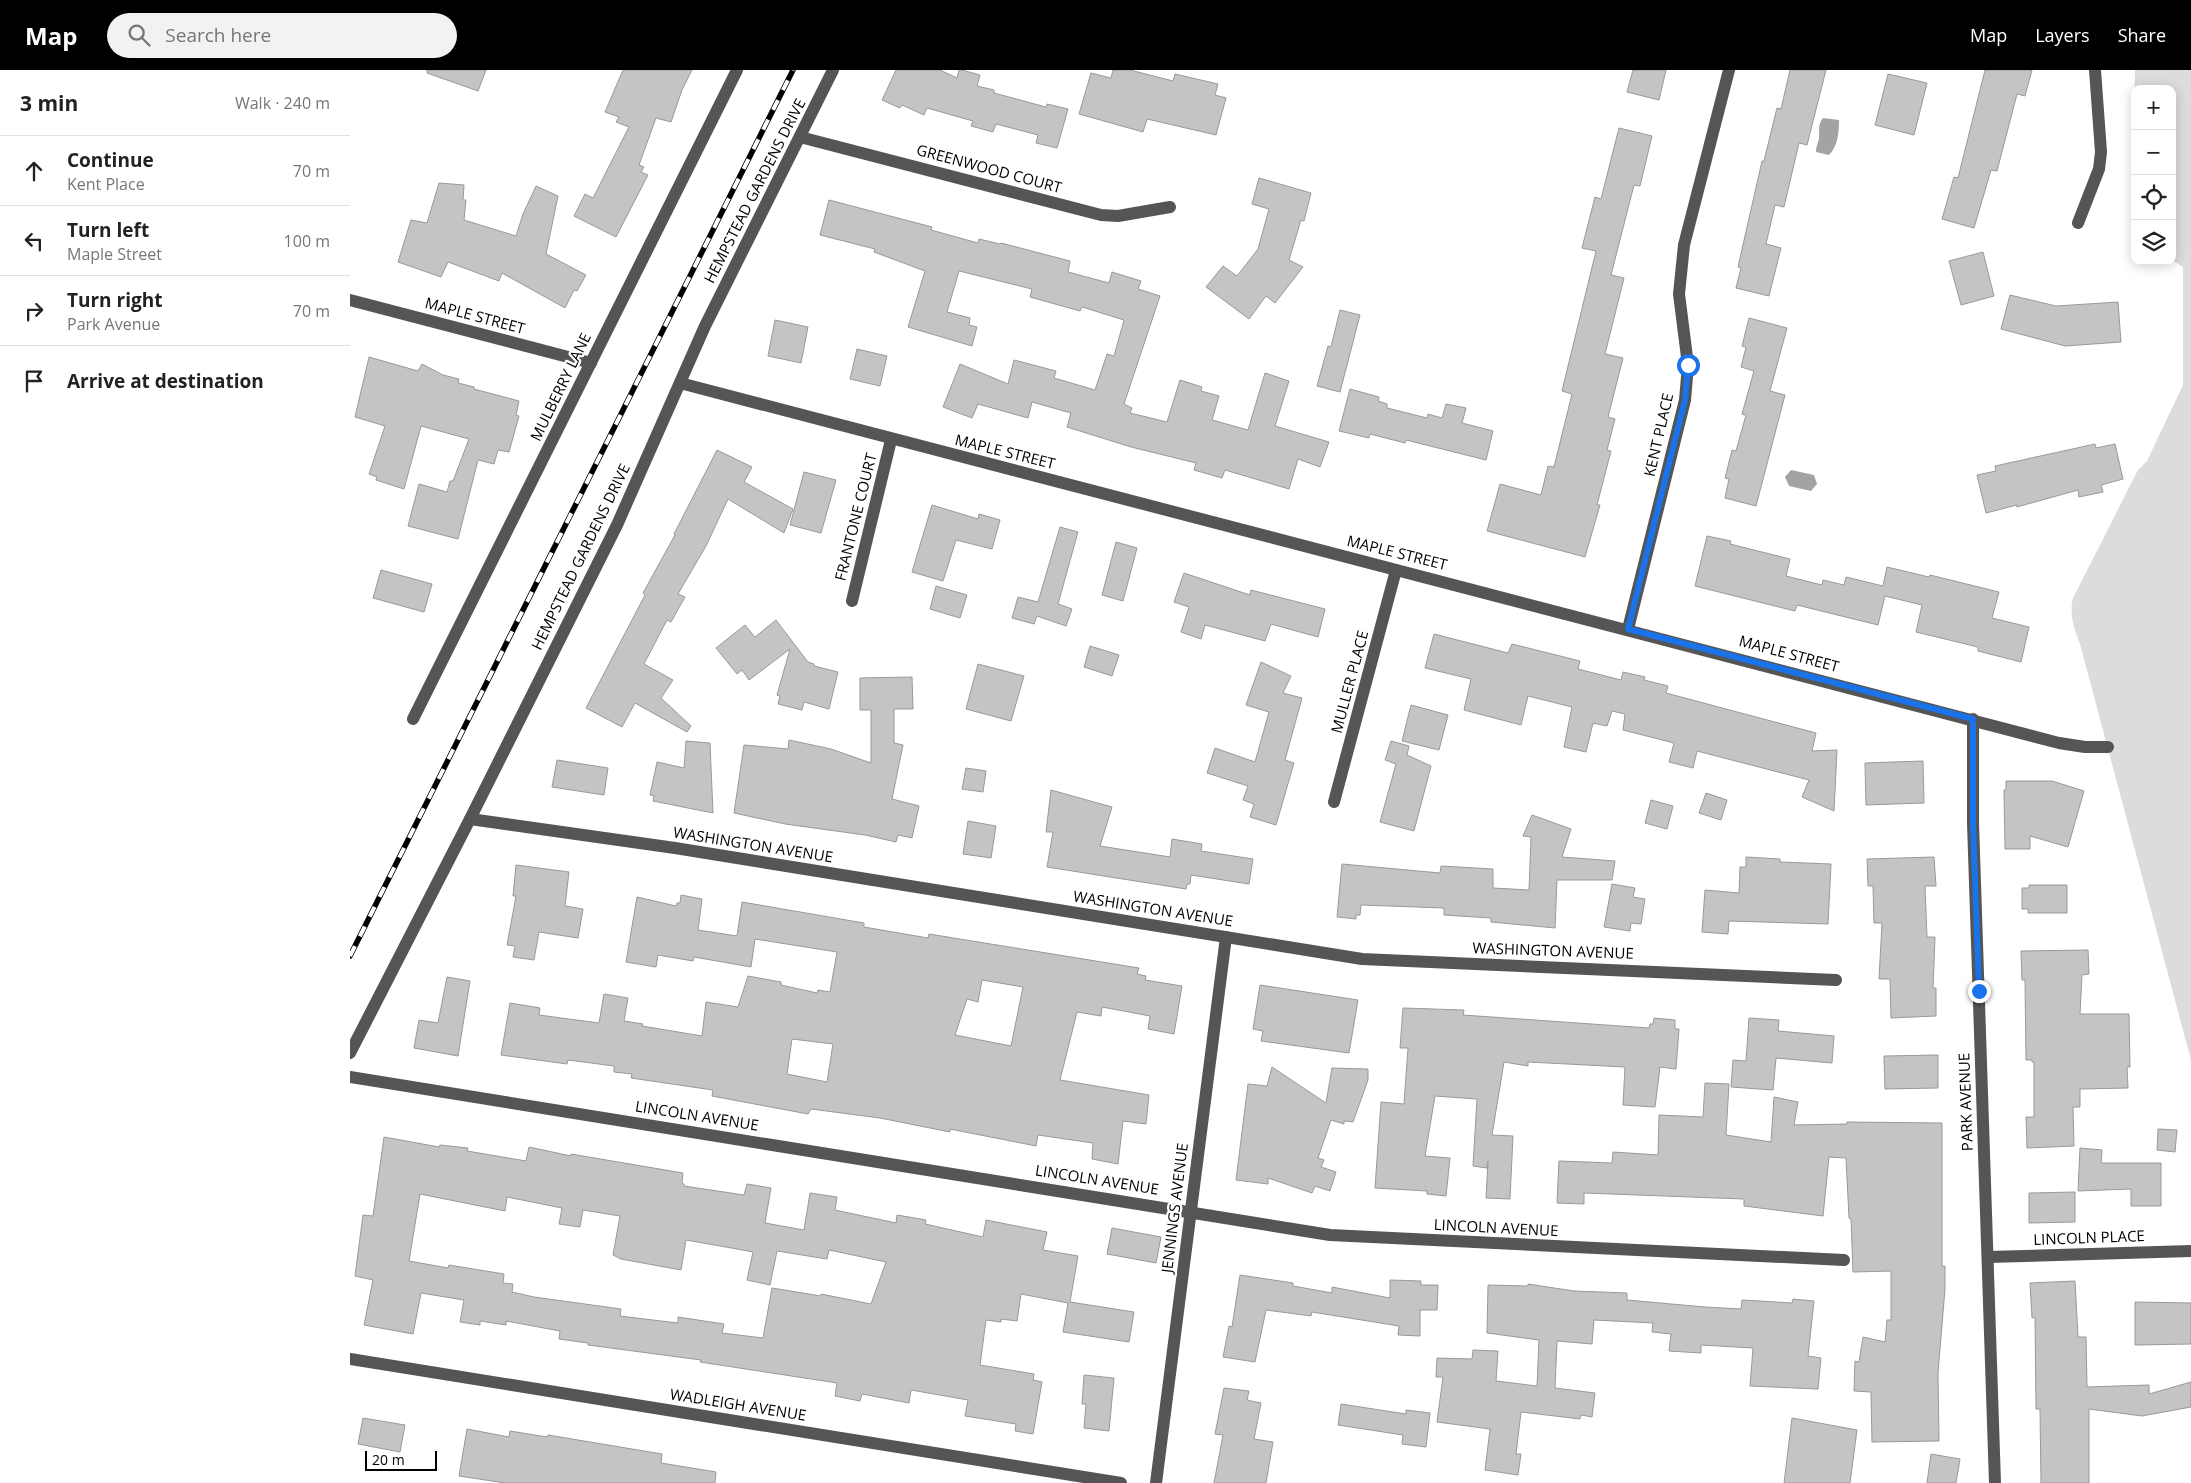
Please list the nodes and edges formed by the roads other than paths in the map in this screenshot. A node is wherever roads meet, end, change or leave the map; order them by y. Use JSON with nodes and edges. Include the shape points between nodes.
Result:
{"nodes":[{"id":1,"x":737,"y":70,"type":"edge"},
{"id":2,"x":833,"y":70,"type":"edge"},
{"id":3,"x":1729,"y":70,"type":"edge"},
{"id":4,"x":2095,"y":70,"type":"edge"},
{"id":5,"x":800,"y":137,"type":"junction"},
{"id":6,"x":1170,"y":207,"type":"dead end"},
{"id":7,"x":2078,"y":223,"type":"dead end"},
{"id":8,"x":350,"y":300,"type":"edge"},
{"id":9,"x":591,"y":363,"type":"junction"},
{"id":10,"x":680,"y":383,"type":"junction"},
{"id":11,"x":891,"y":440,"type":"junction"},
{"id":12,"x":1396,"y":570,"type":"junction"},
{"id":13,"x":852,"y":601,"type":"dead end"},
{"id":14,"x":1628,"y":629,"type":"junction"},
{"id":15,"x":413,"y":719,"type":"dead end"},
{"id":16,"x":1973,"y":719,"type":"junction"},
{"id":17,"x":2108,"y":747,"type":"dead end"},
{"id":18,"x":1334,"y":802,"type":"dead end"},
{"id":19,"x":470,"y":819,"type":"junction"},
{"id":20,"x":1226,"y":937,"type":"junction"},
{"id":21,"x":1836,"y":980,"type":"dead end"},
{"id":22,"x":350,"y":1053,"type":"edge"},
{"id":23,"x":350,"y":1077,"type":"edge"},
{"id":24,"x":1191,"y":1212,"type":"junction"},
{"id":25,"x":2191,"y":1251,"type":"edge"},
{"id":26,"x":1988,"y":1257,"type":"junction"},
{"id":27,"x":1844,"y":1260,"type":"dead end"},
{"id":28,"x":350,"y":1359,"type":"edge"},
{"id":29,"x":1121,"y":1483,"type":"edge"},
{"id":30,"x":1156,"y":1483,"type":"edge"},
{"id":31,"x":1995,"y":1483,"type":"edge"}],
"edges":[{"from":1,"to":9,"type":"street","name":"MULBERRY LANE"},
{"from":2,"to":5,"type":"street","name":"HEMPSTEAD GARDENS DRIVE"},
{"from":3,"to":14,"type":"street","name":"KENT PLACE","via":[[1684,245],[1679,294],[1688,365],[1685,400]]},
{"from":4,"to":7,"type":"street","via":[[2101,152],[2099,169]]},
{"from":5,"to":6,"type":"street","name":"GREENWOOD COURT","via":[[1101,215],[1118,216]]},
{"from":5,"to":10,"type":"street","name":"HEMPSTEAD GARDENS DRIVE","via":[[705,326]]},
{"from":8,"to":9,"type":"street","name":"MAPLE STREET"},
{"from":9,"to":15,"type":"street","name":"MULBERRY LANE"},
{"from":10,"to":11,"type":"street","name":"MAPLE STREET"},
{"from":10,"to":19,"type":"street","name":"HEMPSTEAD GARDENS DRIVE","via":[[617,525]]},
{"from":11,"to":12,"type":"street","name":"MAPLE STREET"},
{"from":11,"to":13,"type":"street","name":"FRANTONE COURT"},
{"from":12,"to":14,"type":"street","name":"MAPLE STREET"},
{"from":12,"to":18,"type":"street","name":"MULLER PLACE"},
{"from":14,"to":16,"type":"street","name":"MAPLE STREET"},
{"from":16,"to":17,"type":"street","name":"MAPLE STREET","via":[[2059,743]]},
{"from":16,"to":26,"type":"street","name":"PARK AVENUE","via":[[1973,823]]},
{"from":19,"to":20,"type":"street","name":"WASHINGTON AVENUE","via":[[675,848]]},
{"from":19,"to":22,"type":"street","name":"HEMPSTEAD GARDENS DRIVE"},
{"from":20,"to":21,"type":"street","name":"WASHINGTON AVENUE","via":[[1362,959]]},
{"from":20,"to":24,"type":"street","name":"JENNINGS AVENUE"},
{"from":23,"to":24,"type":"street","name":"LINCOLN AVENUE"},
{"from":24,"to":27,"type":"street","name":"LINCOLN AVENUE","via":[[1330,1235]]},
{"from":24,"to":30,"type":"street","name":"JENNINGS AVENUE"},
{"from":25,"to":26,"type":"street","name":"LINCOLN PLACE"},
{"from":26,"to":31,"type":"street","name":"PARK AVENUE"},
{"from":28,"to":29,"type":"street","name":"WADLEIGH AVENUE"}]}
